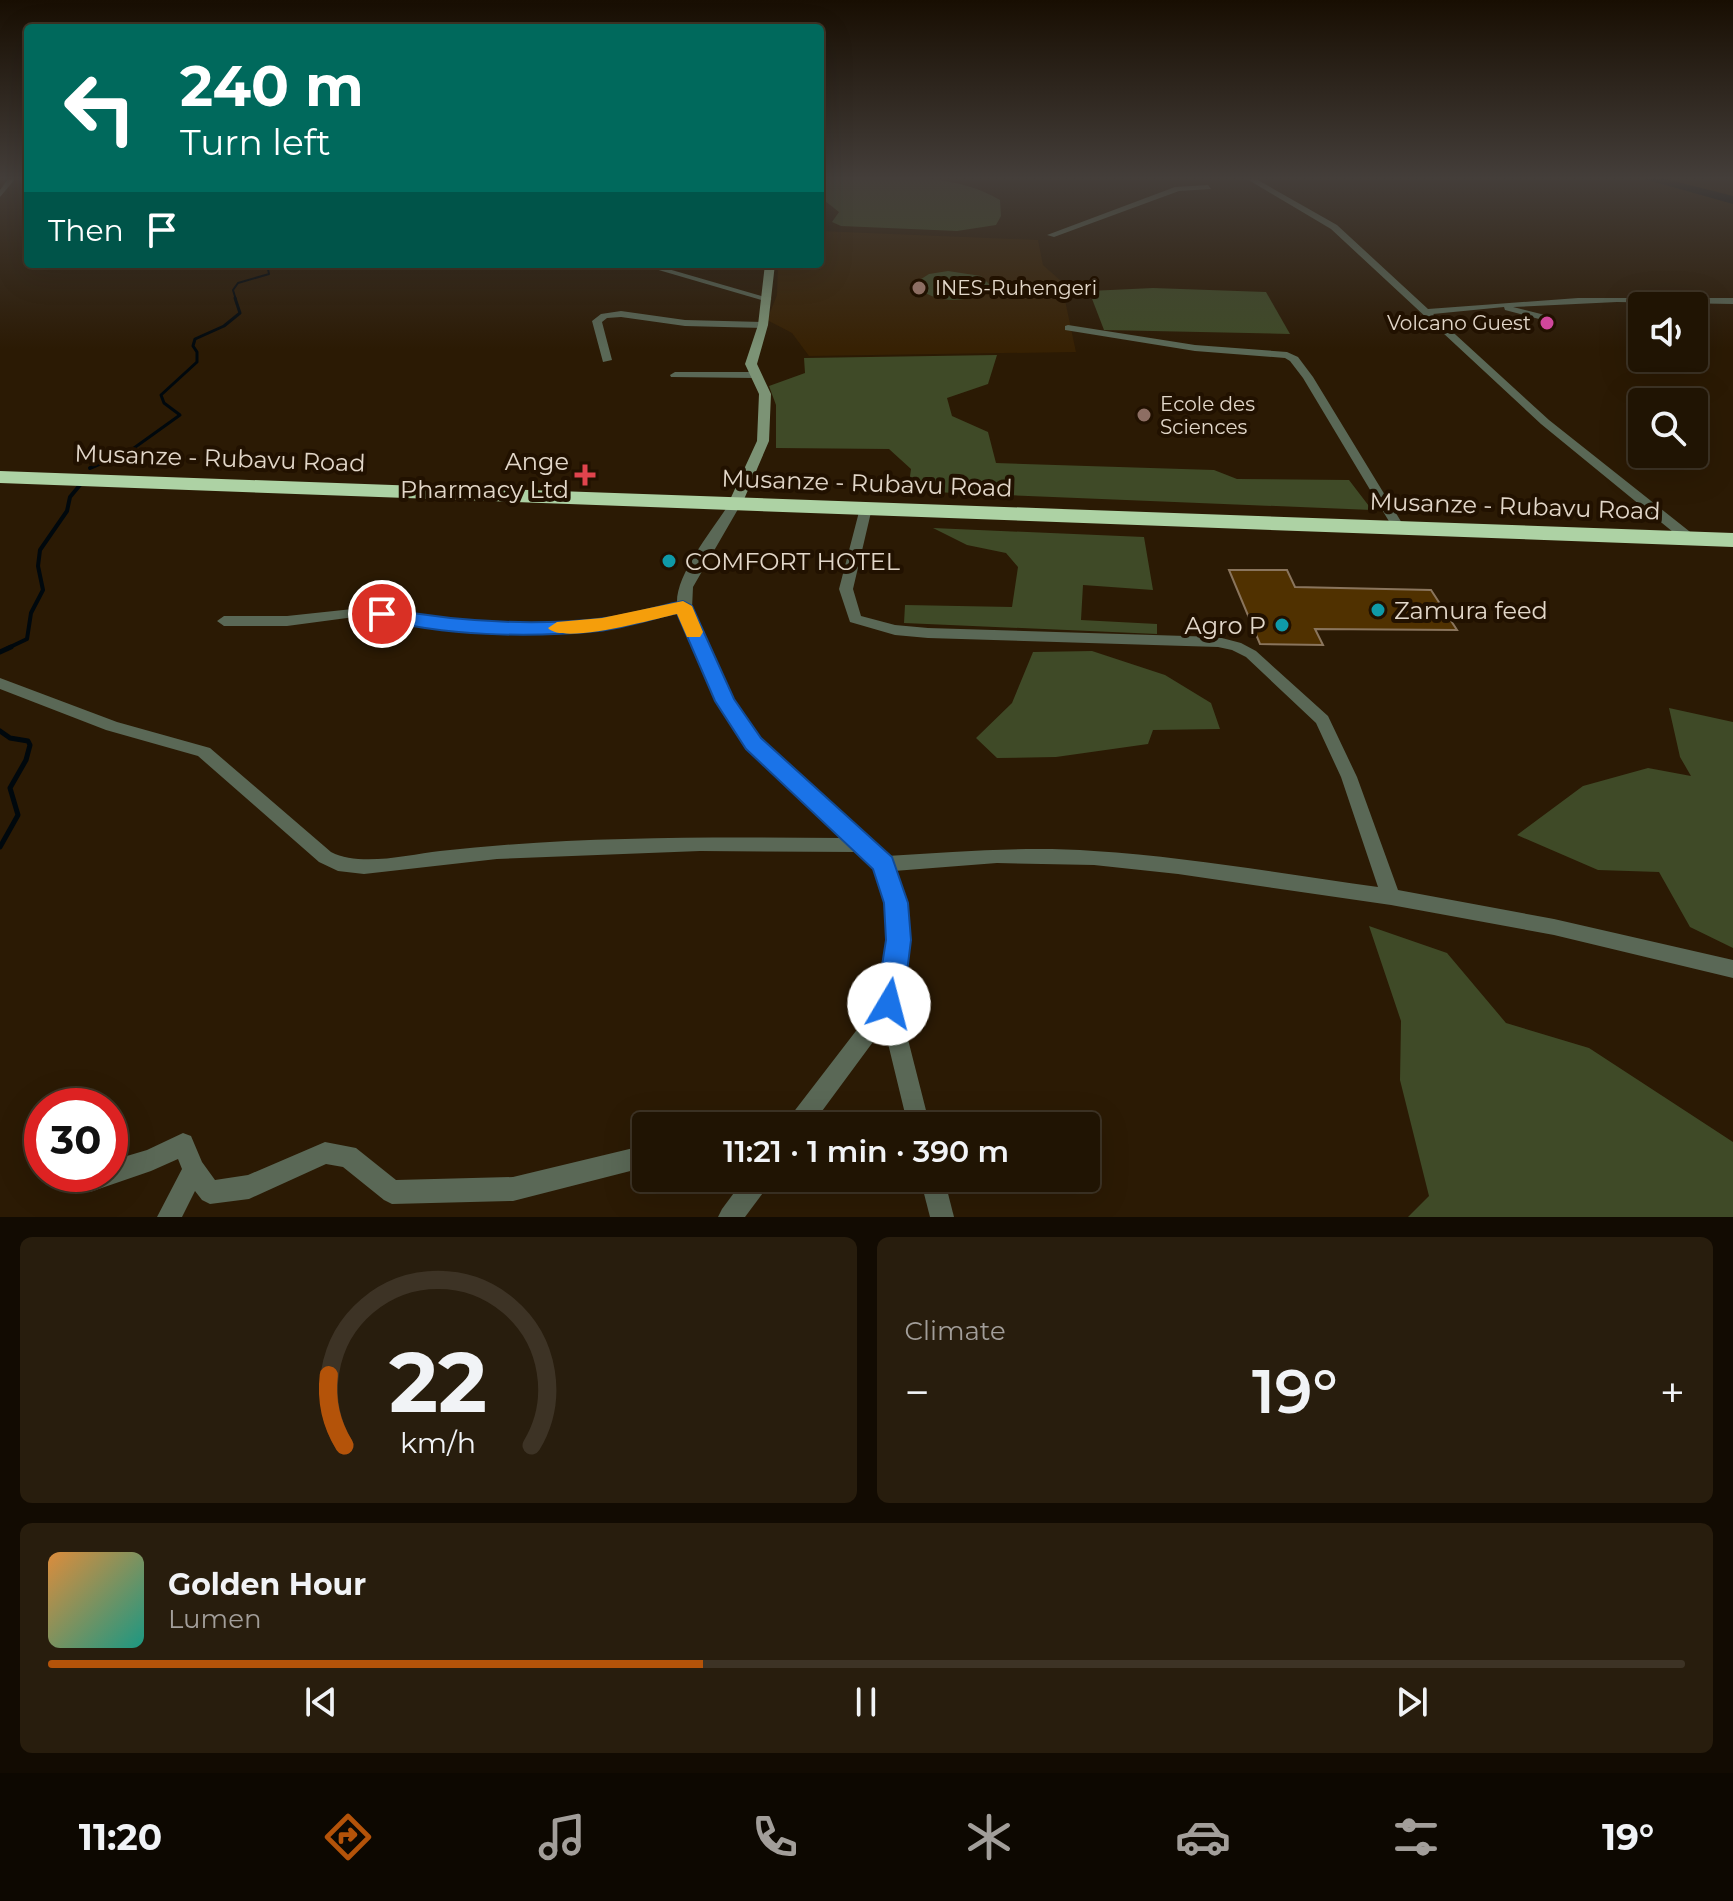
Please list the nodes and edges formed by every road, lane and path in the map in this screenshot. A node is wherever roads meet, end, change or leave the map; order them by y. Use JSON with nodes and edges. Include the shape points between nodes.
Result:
{"nodes":[{"id":1,"x":1343,"y":236,"type":"edge"},
{"id":2,"x":656,"y":268,"type":"edge"},
{"id":3,"x":770,"y":268,"type":"edge"},
{"id":4,"x":768,"y":299,"type":"junction"},
{"id":5,"x":1733,"y":301,"type":"edge"},
{"id":6,"x":1500,"y":304,"type":"junction"},
{"id":7,"x":1424,"y":312,"type":"junction"},
{"id":8,"x":1548,"y":324,"type":"dead end"},
{"id":9,"x":763,"y":325,"type":"junction"},
{"id":10,"x":1068,"y":328,"type":"dead end"},
{"id":11,"x":607,"y":360,"type":"dead end"},
{"id":12,"x":675,"y":375,"type":"dead end"},
{"id":13,"x":755,"y":375,"type":"junction"},
{"id":14,"x":0,"y":477,"type":"edge"},
{"id":15,"x":735,"y":504,"type":"junction"},
{"id":16,"x":866,"y":508,"type":"junction"},
{"id":17,"x":1399,"y":528,"type":"junction"},
{"id":18,"x":1689,"y":538,"type":"junction"},
{"id":19,"x":1733,"y":540,"type":"edge"},
{"id":20,"x":683,"y":606,"type":"junction"},
{"id":21,"x":224,"y":621,"type":"dead end"},
{"id":22,"x":0,"y":683,"type":"edge"},
{"id":23,"x":860,"y":845,"type":"junction"},
{"id":24,"x":883,"y":864,"type":"junction"},
{"id":25,"x":1391,"y":897,"type":"junction"},
{"id":26,"x":1733,"y":969,"type":"edge"},
{"id":27,"x":889,"y":1004,"type":"junction"},
{"id":28,"x":808,"y":1112,"type":"edge"},
{"id":29,"x":916,"y":1112,"type":"edge"},
{"id":30,"x":632,"y":1159,"type":"edge"},
{"id":31,"x":128,"y":1168,"type":"edge"},
{"id":32,"x":194,"y":1170,"type":"junction"},
{"id":33,"x":749,"y":1192,"type":"edge"},
{"id":34,"x":936,"y":1192,"type":"edge"},
{"id":35,"x":169,"y":1217,"type":"edge"},
{"id":36,"x":730,"y":1217,"type":"edge"},
{"id":37,"x":942,"y":1217,"type":"edge"}],
"edges":[{"from":1,"to":7,"type":"street"},
{"from":2,"to":4,"type":"street"},
{"from":3,"to":4,"type":"main road"},
{"from":4,"to":9,"type":"main road"},
{"from":5,"to":6,"type":"street","via":[[1622,298]]},
{"from":6,"to":7,"type":"street"},
{"from":6,"to":8,"type":"street","via":[[1542,317]]},
{"from":7,"to":18,"type":"street","via":[[1545,422]]},
{"from":9,"to":11,"type":"street","via":[[604,316],[597,321]]},
{"from":9,"to":13,"type":"main road","via":[[752,354]]},
{"from":10,"to":17,"type":"street","via":[[1294,359]]},
{"from":12,"to":13,"type":"street"},
{"from":13,"to":15,"type":"main road","via":[[765,394],[763,441]]},
{"from":14,"to":15,"type":"highway","name":"Musanze - Rubavu Road"},
{"from":15,"to":16,"type":"highway","name":"Musanze - Rubavu Road"},
{"from":15,"to":20,"type":"street","via":[[688,582]]},
{"from":16,"to":17,"type":"highway","name":"Musanze - Rubavu Road"},
{"from":16,"to":25,"type":"street","via":[[846,589],[855,619],[928,633],[1218,642],[1251,654],[1322,720],[1349,777]]},
{"from":17,"to":18,"type":"highway","name":"Musanze - Rubavu Road"},
{"from":18,"to":19,"type":"highway","name":"Musanze - Rubavu Road"},
{"from":20,"to":21,"type":"street","via":[[602,624],[540,629],[362,612],[287,621]]},
{"from":20,"to":23,"type":"street","via":[[739,726]]},
{"from":22,"to":23,"type":"street","via":[[112,726],[204,752],[325,857],[344,866],[497,852],[700,844]]},
{"from":23,"to":24,"type":"street"},
{"from":24,"to":25,"type":"street","via":[[997,856],[1094,858]]},
{"from":24,"to":27,"type":"street","via":[[896,903],[898,940]]},
{"from":25,"to":26,"type":"street","via":[[1554,927]]},
{"from":27,"to":28,"type":"street"},
{"from":27,"to":29,"type":"street"},
{"from":30,"to":32,"type":"street","via":[[513,1189],[392,1192],[348,1156],[325,1153],[249,1187],[210,1192]]},
{"from":31,"to":32,"type":"street","via":[[183,1144]]},
{"from":32,"to":35,"type":"street"},
{"from":33,"to":36,"type":"street"},
{"from":34,"to":37,"type":"street"}]}
